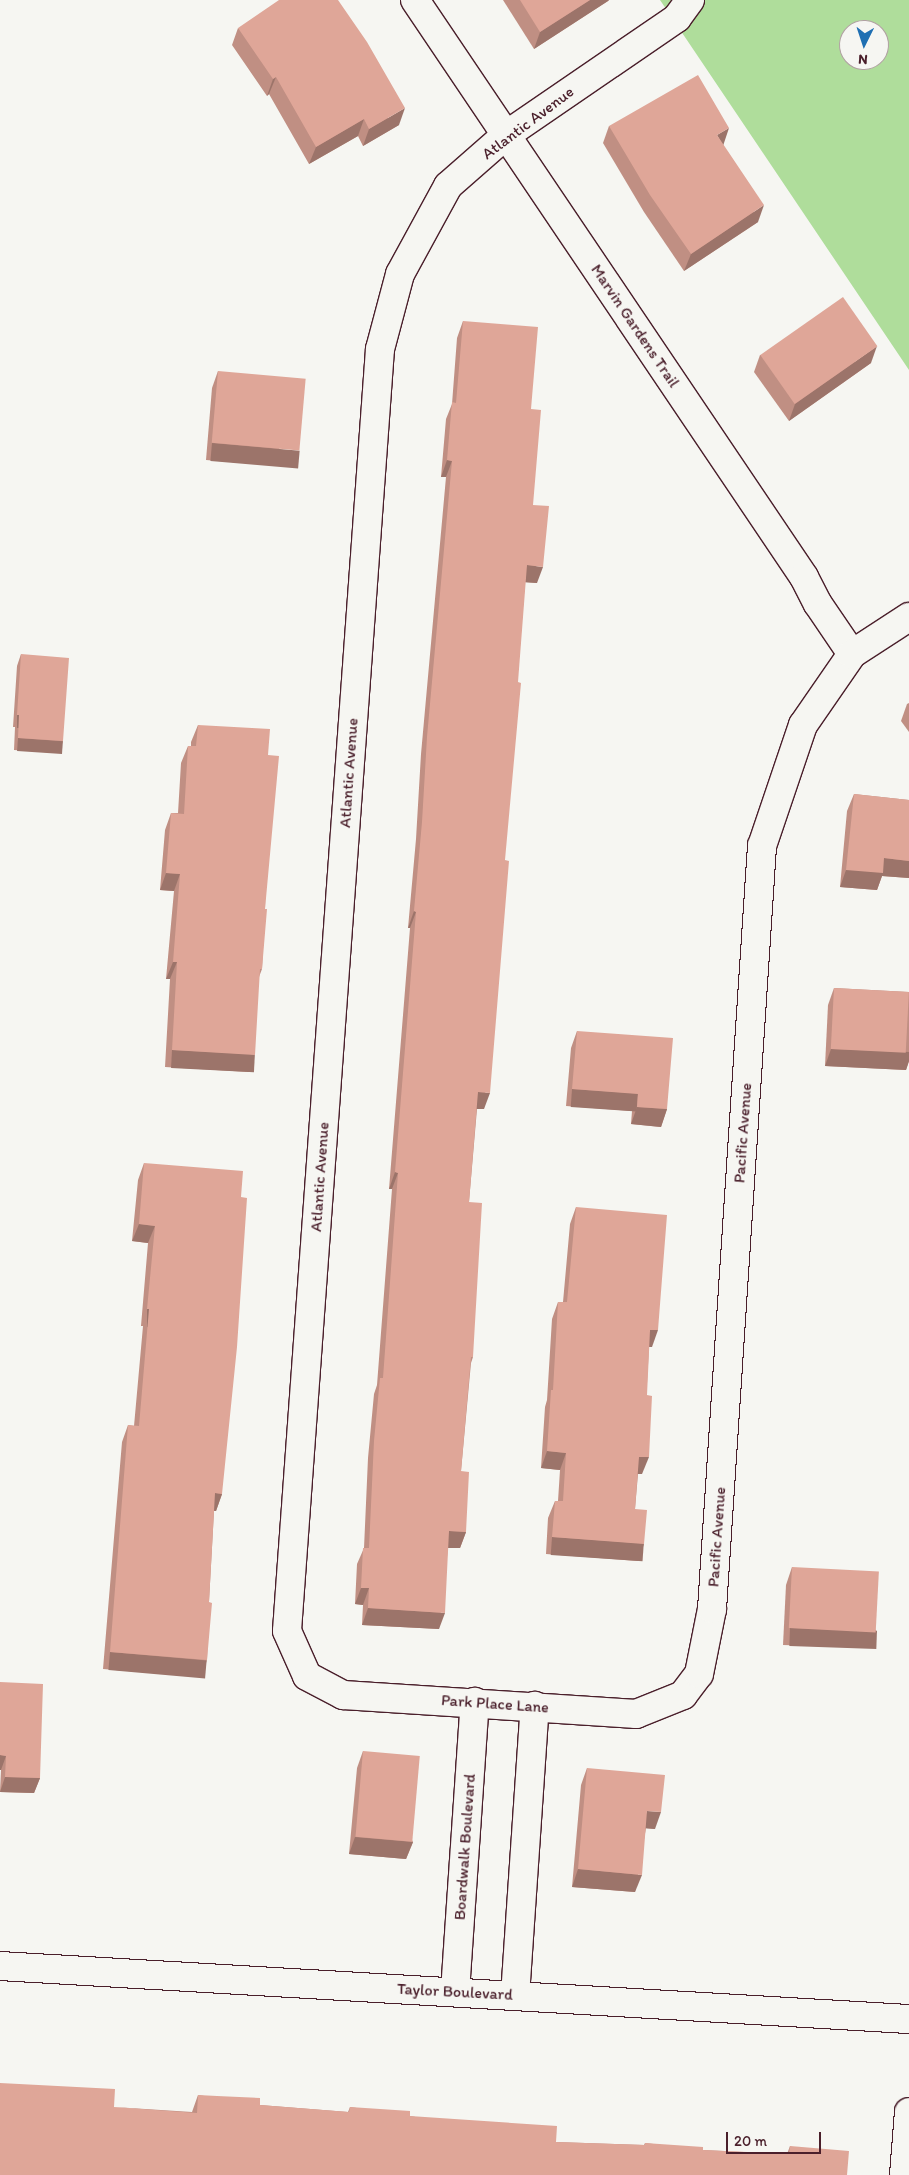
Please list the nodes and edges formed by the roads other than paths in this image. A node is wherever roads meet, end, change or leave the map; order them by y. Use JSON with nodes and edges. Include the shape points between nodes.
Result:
{"nodes":[{"id":1,"x":415,"y":0,"type":"edge"},
{"id":2,"x":690,"y":0,"type":"edge"},
{"id":3,"x":506,"y":135,"type":"junction"},
{"id":4,"x":909,"y":617,"type":"edge"},
{"id":5,"x":852,"y":654,"type":"junction"},
{"id":6,"x":307,"y":1676,"type":"joint"},
{"id":7,"x":683,"y":1695,"type":"joint"},
{"id":8,"x":475,"y":1702,"type":"junction"},
{"id":9,"x":535,"y":1706,"type":"junction"},
{"id":10,"x":0,"y":1966,"type":"edge"},
{"id":11,"x":455,"y":1992,"type":"junction"},
{"id":12,"x":515,"y":1996,"type":"junction"},
{"id":13,"x":909,"y":2019,"type":"edge"},
{"id":14,"x":909,"y":2112,"type":"edge"},
{"id":15,"x":904,"y":2175,"type":"edge"}],
"edges":[{"from":1,"to":3,"type":"street","name":"Marvin Gardens Trail"},
{"from":2,"to":3,"type":"street","name":"Atlantic Avenue","via":[[677,18]]},
{"from":3,"to":5,"type":"street","name":"Marvin Gardens Trail","via":[[804,577]]},
{"from":3,"to":6,"type":"street","name":"Atlantic Avenue","via":[[448,186],[400,274],[380,349],[287,1631]]},
{"from":4,"to":5,"type":"street","name":"Pacific Avenue"},
{"from":5,"to":7,"type":"street","name":"Pacific Avenue","via":[[803,725],[762,846],[712,1609],[699,1674]]},
{"from":6,"to":8,"type":"street","name":"Park Place Lane","via":[[343,1695]]},
{"from":7,"to":9,"type":"street","name":"Park Place Lane","via":[[636,1714]]},
{"from":8,"to":9,"type":"street","name":"Park Place Lane"},
{"from":8,"to":11,"type":"street","name":"Boardwalk Boulevard"},
{"from":9,"to":12,"type":"street"},
{"from":10,"to":11,"type":"street","name":"Taylor Boulevard"},
{"from":11,"to":12,"type":"street","name":"Taylor Boulevard"},
{"from":12,"to":13,"type":"street","name":"Taylor Boulevard"},
{"from":14,"to":15,"type":"street"}]}
